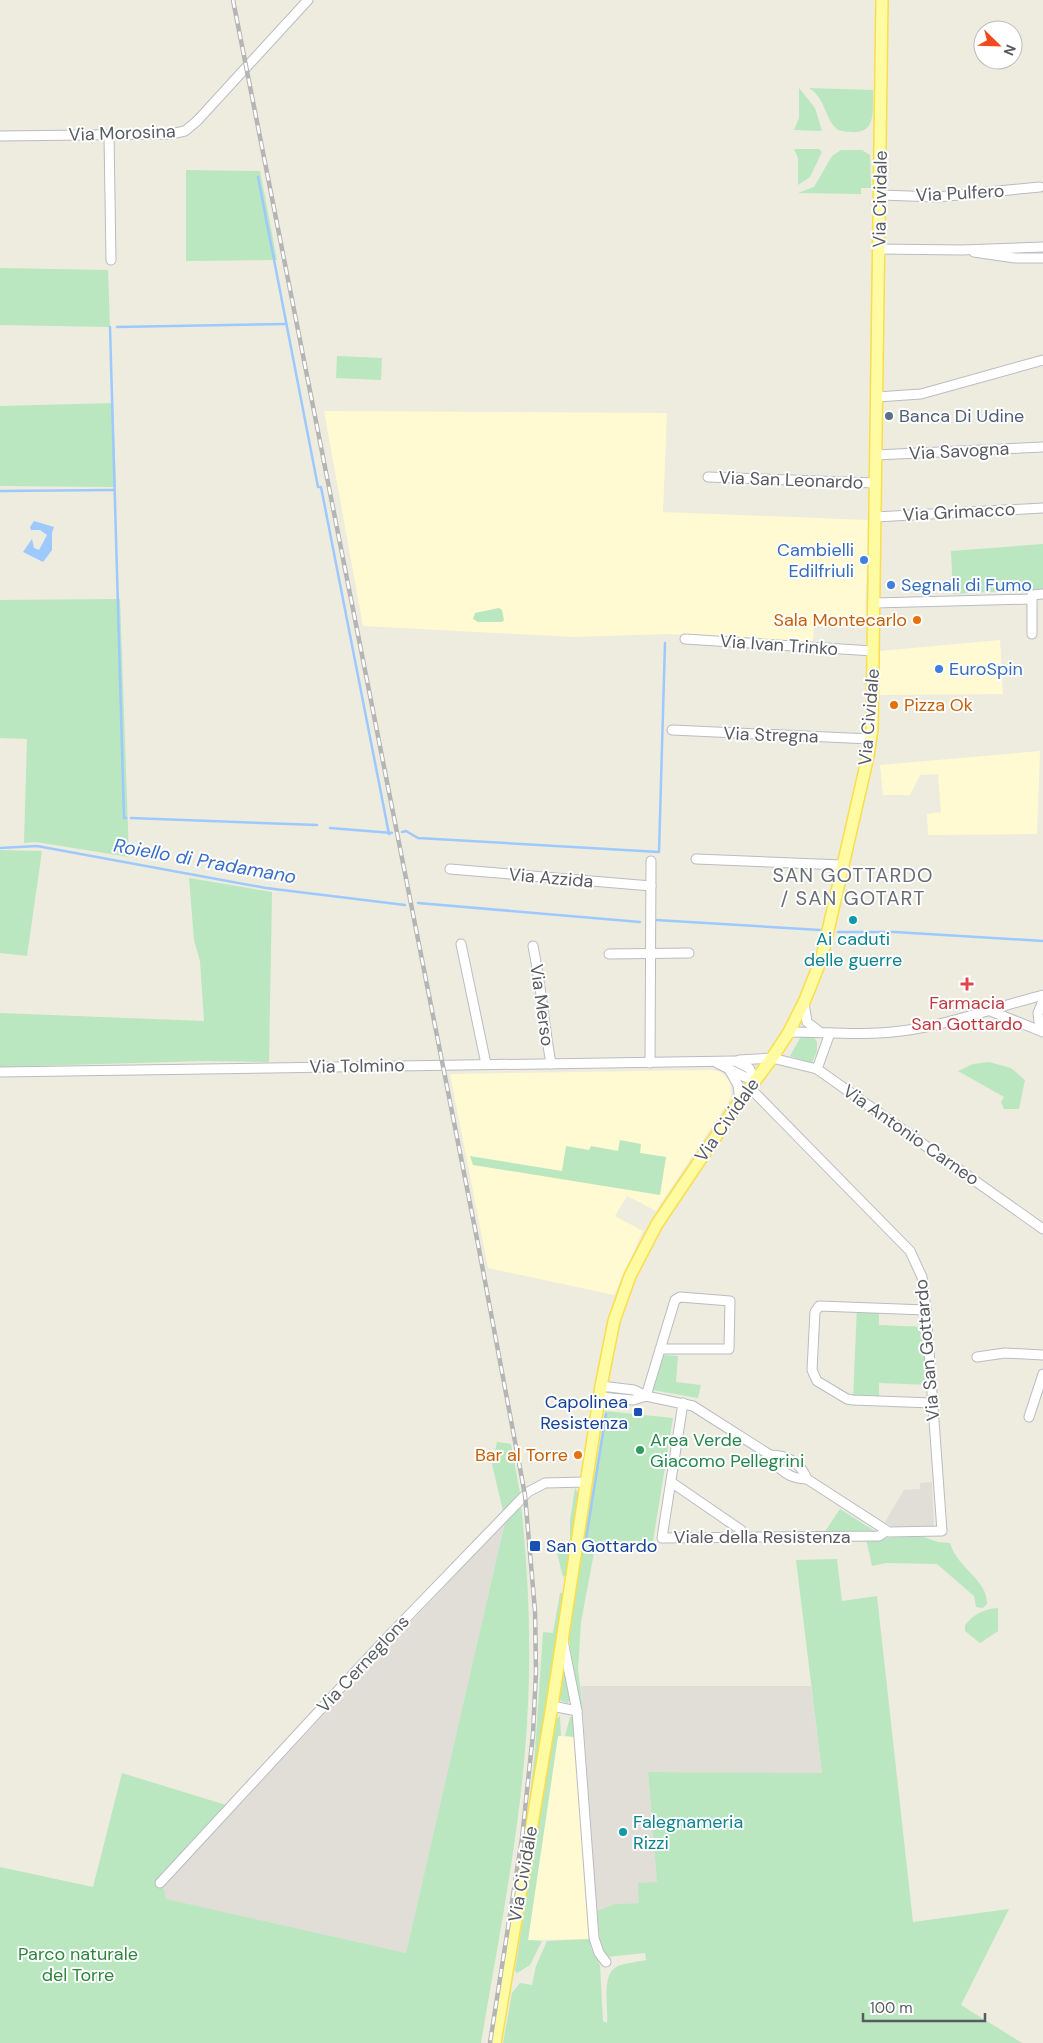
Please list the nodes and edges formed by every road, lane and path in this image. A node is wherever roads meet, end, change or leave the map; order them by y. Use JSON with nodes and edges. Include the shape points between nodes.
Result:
{"nodes":[{"id":1,"x":308,"y":0,"type":"edge"},
{"id":2,"x":882,"y":0,"type":"edge"},
{"id":3,"x":109,"y":135,"type":"junction"},
{"id":4,"x":0,"y":136,"type":"edge"},
{"id":5,"x":1040,"y":187,"type":"dead end"},
{"id":6,"x":880,"y":195,"type":"junction"},
{"id":7,"x":1043,"y":247,"type":"edge"},
{"id":8,"x":879,"y":249,"type":"junction"},
{"id":9,"x":962,"y":250,"type":"junction"},
{"id":10,"x":1043,"y":258,"type":"edge"},
{"id":11,"x":111,"y":260,"type":"dead end"},
{"id":12,"x":1043,"y":360,"type":"edge"},
{"id":13,"x":877,"y":398,"type":"junction"},
{"id":14,"x":1043,"y":447,"type":"edge"},
{"id":15,"x":876,"y":455,"type":"junction"},
{"id":16,"x":708,"y":477,"type":"dead end"},
{"id":17,"x":876,"y":484,"type":"junction"},
{"id":18,"x":1043,"y":508,"type":"edge"},
{"id":19,"x":875,"y":517,"type":"junction"},
{"id":20,"x":1043,"y":594,"type":"edge"},
{"id":21,"x":1032,"y":599,"type":"junction"},
{"id":22,"x":874,"y":603,"type":"junction"},
{"id":23,"x":1032,"y":634,"type":"dead end"},
{"id":24,"x":685,"y":639,"type":"dead end"},
{"id":25,"x":873,"y":651,"type":"junction"},
{"id":26,"x":672,"y":730,"type":"dead end"},
{"id":27,"x":871,"y":739,"type":"junction"},
{"id":28,"x":696,"y":859,"type":"dead end"},
{"id":29,"x":652,"y":861,"type":"dead end"},
{"id":30,"x":842,"y":865,"type":"junction"},
{"id":31,"x":450,"y":870,"type":"dead end"},
{"id":32,"x":651,"y":886,"type":"junction"},
{"id":33,"x":461,"y":944,"type":"dead end"},
{"id":34,"x":533,"y":946,"type":"dead end"},
{"id":35,"x":651,"y":953,"type":"junction"},
{"id":36,"x":689,"y":953,"type":"dead end"},
{"id":37,"x":609,"y":954,"type":"dead end"},
{"id":38,"x":1043,"y":995,"type":"edge"},
{"id":39,"x":805,"y":1000,"type":"junction"},
{"id":40,"x":1024,"y":1000,"type":"junction"},
{"id":41,"x":1043,"y":1001,"type":"edge"},
{"id":42,"x":988,"y":1010,"type":"junction"},
{"id":43,"x":1038,"y":1013,"type":"junction"},
{"id":44,"x":1020,"y":1022,"type":"junction"},
{"id":45,"x":1041,"y":1031,"type":"edge"},
{"id":46,"x":789,"y":1032,"type":"junction"},
{"id":47,"x":825,"y":1033,"type":"junction"},
{"id":48,"x":772,"y":1058,"type":"junction"},
{"id":49,"x":735,"y":1061,"type":"junction"},
{"id":50,"x":715,"y":1062,"type":"junction"},
{"id":51,"x":650,"y":1063,"type":"junction"},
{"id":52,"x":486,"y":1064,"type":"junction"},
{"id":53,"x":551,"y":1064,"type":"junction"},
{"id":54,"x":728,"y":1067,"type":"junction"},
{"id":55,"x":817,"y":1068,"type":"junction"},
{"id":56,"x":0,"y":1072,"type":"edge"},
{"id":57,"x":753,"y":1084,"type":"junction"},
{"id":58,"x":740,"y":1102,"type":"junction"},
{"id":59,"x":1043,"y":1229,"type":"edge"},
{"id":60,"x":926,"y":1310,"type":"junction"},
{"id":61,"x":660,"y":1349,"type":"junction"},
{"id":62,"x":1043,"y":1355,"type":"edge"},
{"id":63,"x":977,"y":1357,"type":"dead end"},
{"id":64,"x":1043,"y":1374,"type":"edge"},
{"id":65,"x":600,"y":1392,"type":"junction"},
{"id":66,"x":646,"y":1396,"type":"junction"},
{"id":67,"x":683,"y":1403,"type":"junction"},
{"id":68,"x":932,"y":1403,"type":"junction"},
{"id":69,"x":1029,"y":1417,"type":"dead end"},
{"id":70,"x":770,"y":1455,"type":"junction"},
{"id":71,"x":807,"y":1479,"type":"junction"},
{"id":72,"x":586,"y":1482,"type":"junction"},
{"id":73,"x":671,"y":1482,"type":"junction"},
{"id":74,"x":741,"y":1530,"type":"dead end"},
{"id":75,"x":886,"y":1531,"type":"junction"},
{"id":76,"x":942,"y":1531,"type":"joint"},
{"id":77,"x":562,"y":1634,"type":"junction"},
{"id":78,"x":552,"y":1706,"type":"junction"},
{"id":79,"x":577,"y":1711,"type":"junction"},
{"id":80,"x":160,"y":1884,"type":"dead end"},
{"id":81,"x":606,"y":1962,"type":"dead end"},
{"id":82,"x":495,"y":2043,"type":"edge"}],
"edges":[{"from":1,"to":3,"type":"street","name":"Via Morosina","via":[[191,127],[171,134]]},
{"from":2,"to":6,"type":"main road","name":"Via Cividale"},
{"from":3,"to":4,"type":"street","name":"Via Morosina"},
{"from":3,"to":11,"type":"street"},
{"from":5,"to":6,"type":"street","name":"Via Pulfero","via":[[937,197]]},
{"from":6,"to":8,"type":"main road","name":"Via Cividale"},
{"from":7,"to":9,"type":"street"},
{"from":8,"to":9,"type":"street"},
{"from":8,"to":13,"type":"main road","name":"Via Cividale"},
{"from":9,"to":10,"type":"street","via":[[1015,258]]},
{"from":12,"to":13,"type":"street","via":[[921,394]]},
{"from":13,"to":15,"type":"main road","name":"Via Cividale"},
{"from":14,"to":15,"type":"street","name":"Via Savogna"},
{"from":15,"to":17,"type":"main road","name":"Via Cividale"},
{"from":16,"to":17,"type":"street","name":"Via San Leonardo"},
{"from":17,"to":19,"type":"main road","name":"Via Cividale"},
{"from":18,"to":19,"type":"street","name":"Via Grimacco"},
{"from":19,"to":22,"type":"main road","name":"Via Cividale"},
{"from":20,"to":21,"type":"street","via":[[1032,594]]},
{"from":21,"to":22,"type":"street"},
{"from":21,"to":23,"type":"street"},
{"from":22,"to":25,"type":"main road","name":"Via Cividale"},
{"from":24,"to":25,"type":"street","name":"Via Ivan Trinko"},
{"from":25,"to":27,"type":"main road","name":"Via Cividale"},
{"from":26,"to":27,"type":"street","name":"Via Stregna"},
{"from":27,"to":30,"type":"main road","name":"Via Cividale"},
{"from":28,"to":30,"type":"street"},
{"from":29,"to":32,"type":"street"},
{"from":30,"to":39,"type":"main road","name":"Via Cividale","via":[[822,957]]},
{"from":31,"to":32,"type":"street","name":"Via Azzida"},
{"from":32,"to":35,"type":"street"},
{"from":33,"to":52,"type":"street"},
{"from":34,"to":53,"type":"street","name":"Via Merso","via":[[543,994],[542,1013]]},
{"from":35,"to":36,"type":"street"},
{"from":35,"to":37,"type":"street"},
{"from":35,"to":51,"type":"street"},
{"from":38,"to":40,"type":"street"},
{"from":39,"to":46,"type":"main road","name":"Via Cividale"},
{"from":39,"to":47,"type":"street","via":[[807,1022]]},
{"from":40,"to":42,"type":"street"},
{"from":40,"to":43,"type":"street"},
{"from":40,"to":44,"type":"street","via":[[1018,1003],[1014,1012]]},
{"from":41,"to":43,"type":"street"},
{"from":42,"to":44,"type":"street"},
{"from":42,"to":47,"type":"street","via":[[904,1030]]},
{"from":43,"to":45,"type":"street"},
{"from":44,"to":45,"type":"street"},
{"from":46,"to":47,"type":"street"},
{"from":46,"to":48,"type":"main road","name":"Via Cividale"},
{"from":47,"to":55,"type":"street"},
{"from":48,"to":49,"type":"street","name":"Via Tolmino"},
{"from":48,"to":55,"type":"street","name":"Via Antonio Carneo"},
{"from":48,"to":57,"type":"main road","name":"Via Cividale"},
{"from":49,"to":50,"type":"street","name":"Via Tolmino"},
{"from":49,"to":57,"type":"street","via":[[749,1068]]},
{"from":50,"to":51,"type":"street","name":"Via Tolmino"},
{"from":50,"to":54,"type":"street","name":"Via Tolmino"},
{"from":51,"to":53,"type":"street","name":"Via Tolmino"},
{"from":52,"to":53,"type":"street","name":"Via Tolmino"},
{"from":52,"to":56,"type":"street","name":"Via Tolmino"},
{"from":54,"to":57,"type":"street","name":"Via Tolmino"},
{"from":54,"to":58,"type":"street","via":[[738,1085]]},
{"from":55,"to":59,"type":"street","name":"Via Antonio Carneo"},
{"from":57,"to":58,"type":"main road","name":"Via Cividale"},
{"from":57,"to":60,"type":"street","name":"Via San Gottardo","via":[[910,1251],[922,1277]]},
{"from":58,"to":65,"type":"main road","name":"Via Cividale","via":[[666,1210],[641,1254],[614,1321]]},
{"from":60,"to":68,"type":"street","name":"Via San Gottardo"},
{"from":60,"to":68,"type":"street","via":[[819,1306],[815,1312],[812,1370],[817,1381],[847,1399]]},
{"from":61,"to":61,"type":"street","via":[[729,1350],[730,1302],[676,1298]]},
{"from":61,"to":66,"type":"street"},
{"from":62,"to":63,"type":"street","via":[[1005,1353]]},
{"from":64,"to":69,"type":"street"},
{"from":65,"to":66,"type":"street","name":"Viale della Resistenza","via":[[633,1400]]},
{"from":65,"to":72,"type":"main road","name":"Via Cividale"},
{"from":66,"to":67,"type":"street","name":"Viale della Resistenza"},
{"from":67,"to":70,"type":"street","name":"Viale della Resistenza","via":[[698,1408]]},
{"from":67,"to":73,"type":"street","name":"Viale della Resistenza"},
{"from":68,"to":76,"type":"street","name":"Via San Gottardo"},
{"from":70,"to":71,"type":"street","name":"Viale della Resistenza","via":[[776,1466],[796,1479]]},
{"from":70,"to":71,"type":"street","name":"Viale della Resistenza","via":[[783,1455],[803,1468]]},
{"from":71,"to":75,"type":"street","name":"Viale della Resistenza"},
{"from":72,"to":77,"type":"main road","name":"Via Cividale"},
{"from":72,"to":80,"type":"street","name":"Via Cerneglons","via":[[545,1483],[524,1495],[381,1644]]},
{"from":73,"to":74,"type":"street","name":"Viale della Resistenza"},
{"from":73,"to":75,"type":"street","name":"Viale della Resistenza","via":[[662,1538],[879,1536]]},
{"from":75,"to":76,"type":"street","name":"Viale della Resistenza","via":[[894,1534]]},
{"from":77,"to":78,"type":"main road","name":"Via Cividale"},
{"from":77,"to":79,"type":"street","name":"Via Cividale"},
{"from":78,"to":79,"type":"street"},
{"from":78,"to":82,"type":"main road","name":"Via Cividale"},
{"from":79,"to":81,"type":"street","name":"Via Cividale","via":[[594,1938]]}]}
